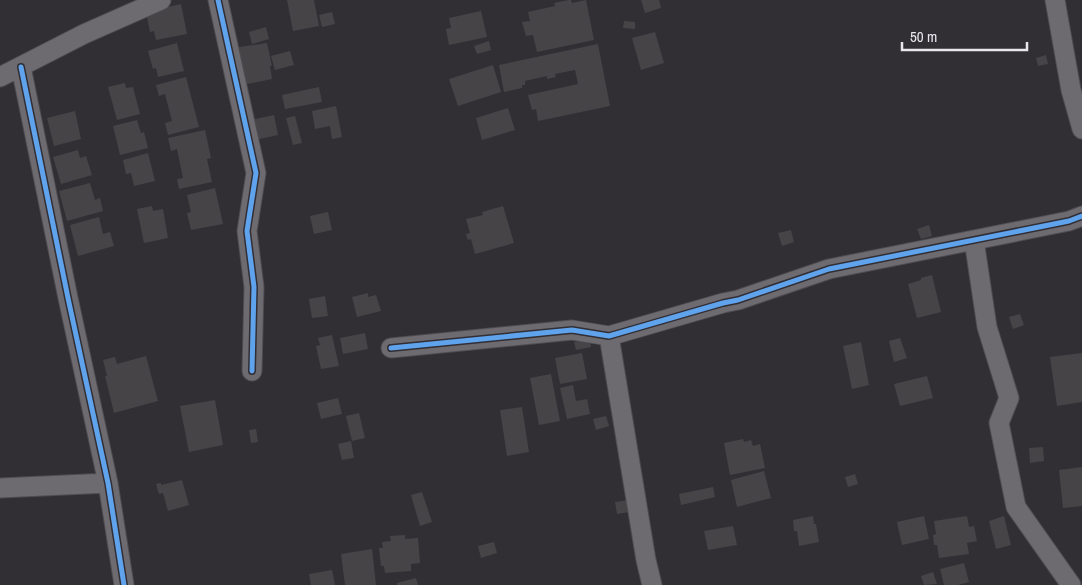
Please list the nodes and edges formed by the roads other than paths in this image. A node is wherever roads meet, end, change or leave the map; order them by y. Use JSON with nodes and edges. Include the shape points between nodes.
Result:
{"nodes":[{"id":1,"x":161,"y":0,"type":"edge"},
{"id":2,"x":218,"y":0,"type":"edge"},
{"id":3,"x":1055,"y":0,"type":"edge"},
{"id":4,"x":21,"y":67,"type":"junction"},
{"id":5,"x":0,"y":77,"type":"edge"},
{"id":6,"x":1082,"y":129,"type":"edge"},
{"id":7,"x":1082,"y":216,"type":"edge"},
{"id":8,"x":974,"y":240,"type":"junction"},
{"id":9,"x":609,"y":336,"type":"junction"},
{"id":10,"x":391,"y":348,"type":"dead end"},
{"id":11,"x":252,"y":371,"type":"dead end"},
{"id":12,"x":108,"y":483,"type":"junction"},
{"id":13,"x":0,"y":488,"type":"edge"},
{"id":14,"x":124,"y":585,"type":"edge"},
{"id":15,"x":652,"y":585,"type":"edge"},
{"id":16,"x":1071,"y":585,"type":"edge"}],
"edges":[{"from":1,"to":4,"type":"street","via":[[84,34]]},
{"from":2,"to":11,"type":"street","via":[[256,173],[247,231],[254,287]]},
{"from":3,"to":6,"type":"street"},
{"from":4,"to":5,"type":"street"},
{"from":4,"to":12,"type":"street"},
{"from":7,"to":8,"type":"street"},
{"from":8,"to":9,"type":"street","via":[[829,269],[738,300]]},
{"from":8,"to":16,"type":"street","via":[[987,327],[1009,398],[999,423],[1016,507]]},
{"from":9,"to":10,"type":"street","via":[[572,330]]},
{"from":9,"to":15,"type":"street"},
{"from":12,"to":13,"type":"street"},
{"from":12,"to":14,"type":"street"}]}
